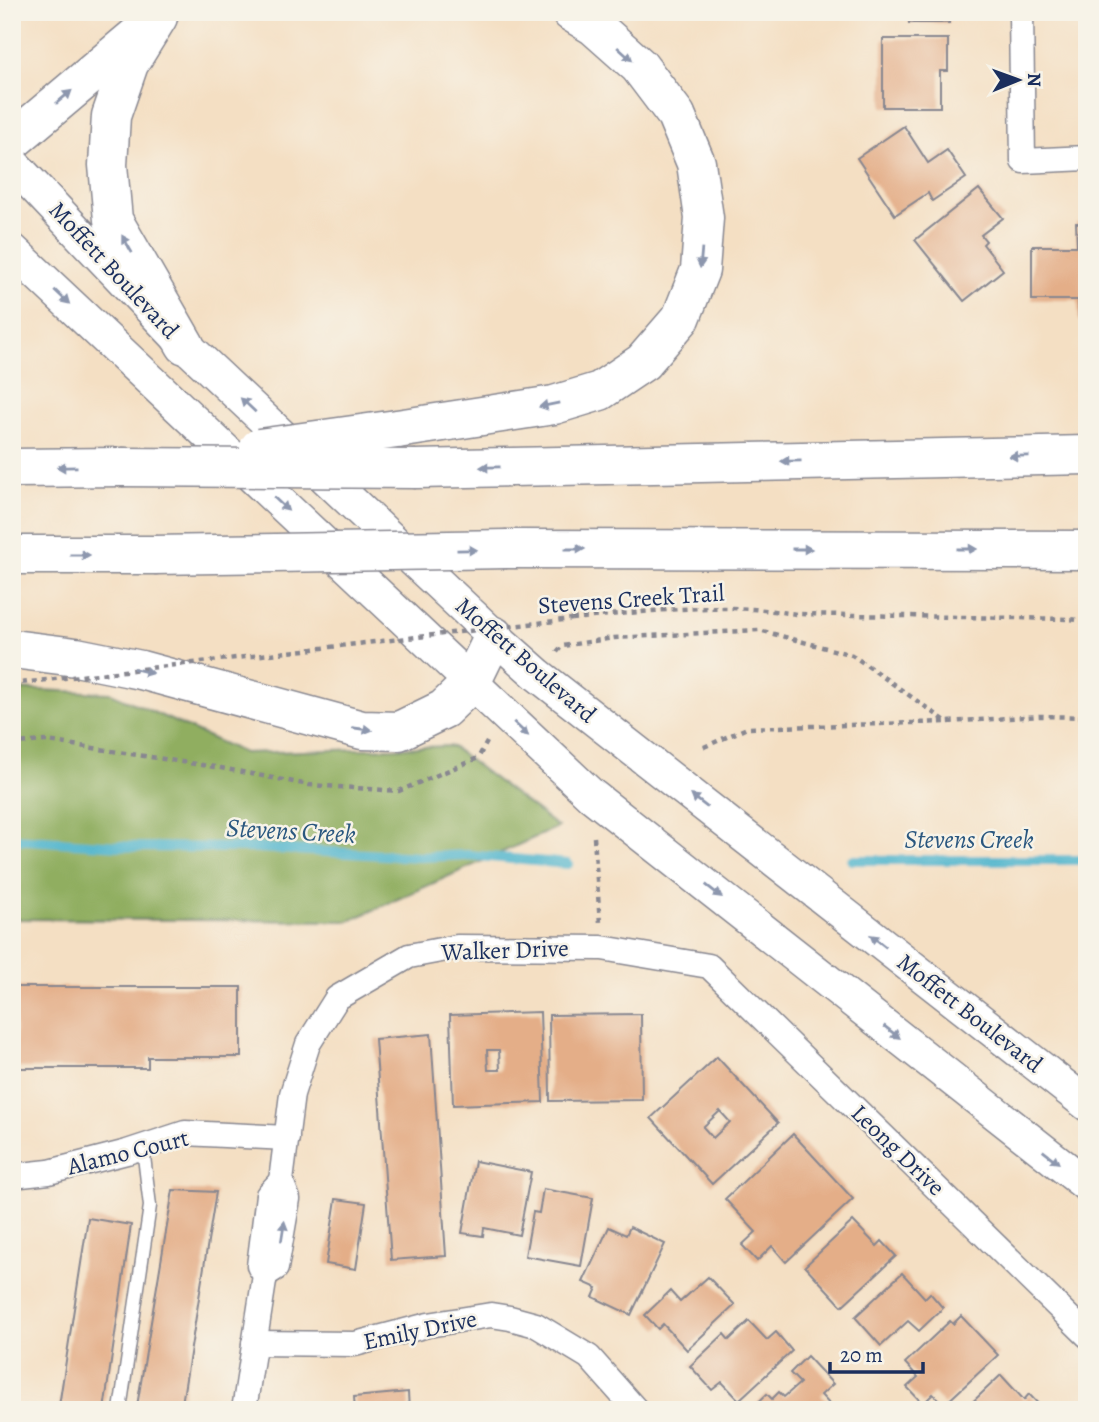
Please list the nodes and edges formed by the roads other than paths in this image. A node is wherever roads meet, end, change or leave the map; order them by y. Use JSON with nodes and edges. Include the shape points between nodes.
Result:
{"nodes":[{"id":1,"x":571,"y":12,"type":"edge"},
{"id":2,"x":1021,"y":12,"type":"edge"},
{"id":3,"x":162,"y":15,"type":"edge"},
{"id":4,"x":12,"y":141,"type":"edge"},
{"id":5,"x":1087,"y":158,"type":"edge"},
{"id":6,"x":12,"y":163,"type":"edge"},
{"id":7,"x":12,"y":250,"type":"edge"},
{"id":8,"x":185,"y":345,"type":"junction"},
{"id":9,"x":1087,"y":455,"type":"edge"},
{"id":10,"x":122,"y":467,"type":"junction"},
{"id":11,"x":12,"y":468,"type":"edge"},
{"id":12,"x":1087,"y":550,"type":"edge"},
{"id":13,"x":12,"y":555,"type":"edge"},
{"id":14,"x":494,"y":636,"type":"junction"},
{"id":15,"x":12,"y":649,"type":"edge"},
{"id":16,"x":471,"y":683,"type":"junction"},
{"id":17,"x":709,"y":965,"type":"joint"},
{"id":18,"x":1087,"y":1104,"type":"edge"},
{"id":19,"x":287,"y":1138,"type":"junction"},
{"id":20,"x":143,"y":1148,"type":"junction"},
{"id":21,"x":12,"y":1176,"type":"edge"},
{"id":22,"x":1087,"y":1185,"type":"edge"},
{"id":23,"x":1087,"y":1335,"type":"edge"},
{"id":24,"x":254,"y":1343,"type":"junction"},
{"id":25,"x":120,"y":1410,"type":"edge"},
{"id":26,"x":244,"y":1410,"type":"edge"},
{"id":27,"x":636,"y":1410,"type":"edge"}],
"edges":[{"from":1,"to":10,"type":"highway","one_way":true,"bridge":true,"via":[[639,66],[676,115],[696,163],[704,218],[700,270],[681,318],[643,362],[600,391],[554,405]]},
{"from":2,"to":5,"type":"street","via":[[1023,161]]},
{"from":4,"to":3,"type":"highway","one_way":true},
{"from":8,"to":3,"type":"highway","one_way":true,"via":[[113,220],[108,165],[111,116],[129,64]]},
{"from":6,"to":8,"type":"main road","name":"Moffett Boulevard"},
{"from":7,"to":16,"type":"main road","name":"Moffett Boulevard","one_way":true},
{"from":14,"to":8,"type":"main road","name":"Moffett Boulevard","one_way":true},
{"from":9,"to":10,"type":"highway","one_way":true,"bridge":true,"via":[[416,469]]},
{"from":10,"to":11,"type":"highway","one_way":true},
{"from":13,"to":12,"type":"highway","one_way":true,"bridge":true,"via":[[507,549]]},
{"from":14,"to":16,"type":"highway"},
{"from":18,"to":14,"type":"main road","name":"Moffett Boulevard","one_way":true},
{"from":15,"to":16,"type":"highway","one_way":true,"via":[[141,670],[362,730],[399,731],[444,709]]},
{"from":16,"to":22,"type":"main road","name":"Moffett Boulevard","one_way":true,"via":[[591,794]]},
{"from":17,"to":19,"type":"street","name":"Walker Drive","via":[[602,948],[457,947],[409,956],[337,998],[308,1044],[292,1094]]},
{"from":17,"to":23,"type":"street","name":"Leong Drive"},
{"from":19,"to":20,"type":"street","name":"Alamo Court","via":[[185,1133]]},
{"from":19,"to":24,"type":"street","name":"Walker Drive","via":[[281,1181],[288,1199],[276,1268],[265,1275]]},
{"from":20,"to":21,"type":"street","name":"Alamo Court","via":[[49,1172]]},
{"from":20,"to":25,"type":"lane","via":[[150,1206]]},
{"from":24,"to":26,"type":"street","name":"Walker Drive"},
{"from":24,"to":27,"type":"street","name":"Emily Drive","via":[[355,1344],[428,1325],[491,1315],[510,1318],[536,1325],[589,1357]]}]}
